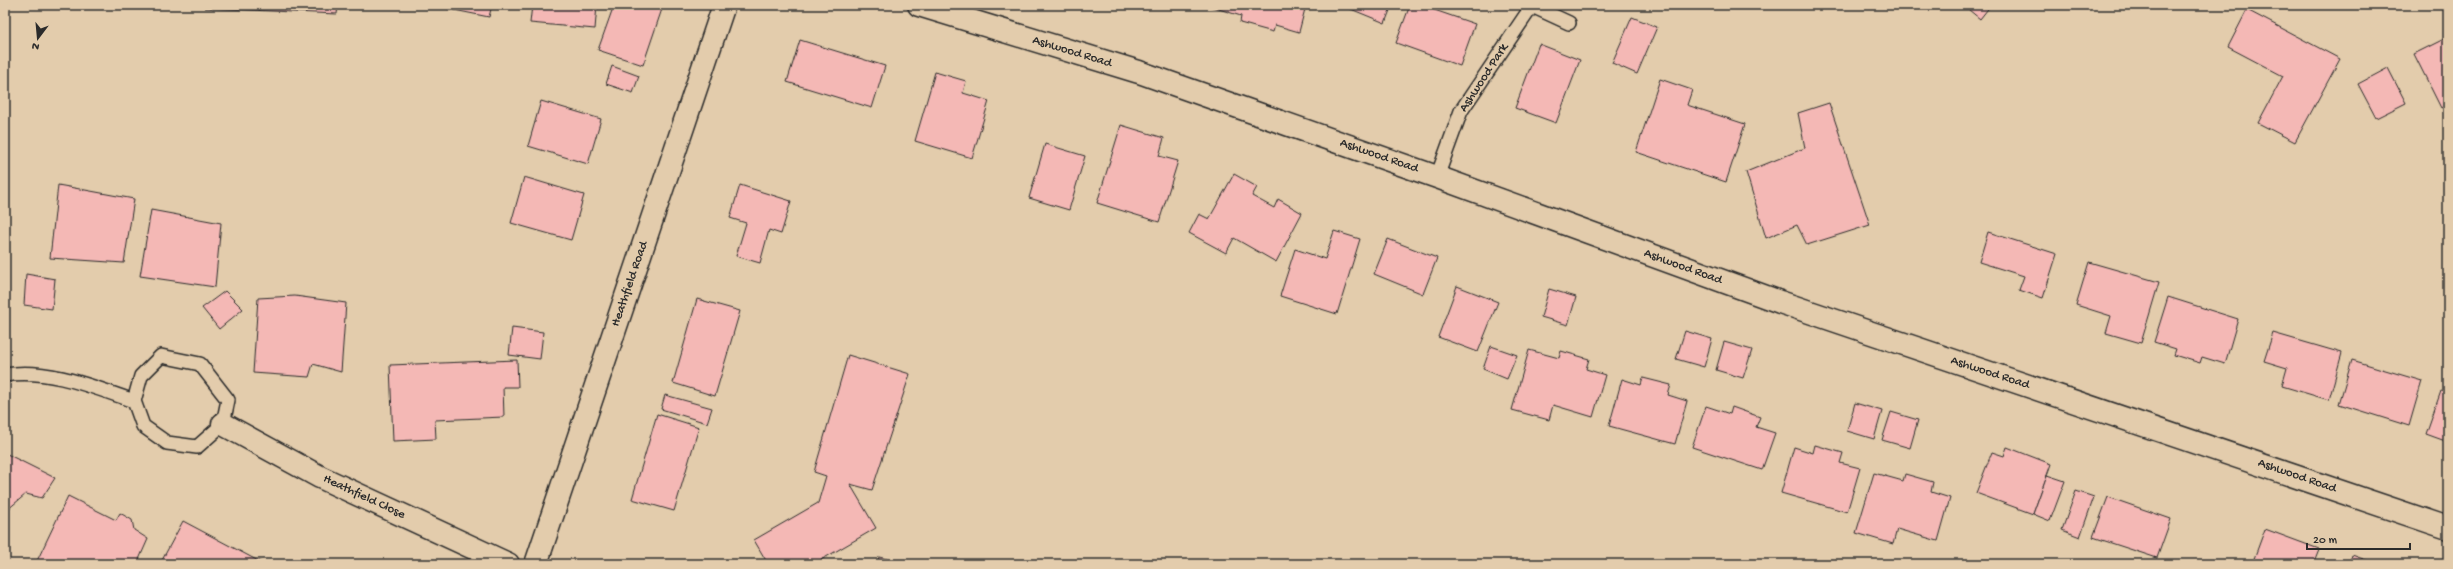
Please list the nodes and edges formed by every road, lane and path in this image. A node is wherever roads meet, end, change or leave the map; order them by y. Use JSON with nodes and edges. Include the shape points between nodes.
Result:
{"nodes":[{"id":1,"x":724,"y":5,"type":"edge"},
{"id":2,"x":919,"y":5,"type":"edge"},
{"id":3,"x":1531,"y":6,"type":"edge"},
{"id":4,"x":1569,"y":23,"type":"dead end"},
{"id":5,"x":1437,"y":176,"type":"junction"},
{"id":6,"x":5,"y":375,"type":"edge"},
{"id":7,"x":134,"y":401,"type":"junction"},
{"id":8,"x":224,"y":424,"type":"junction"},
{"id":9,"x":2448,"y":528,"type":"edge"},
{"id":10,"x":508,"y":564,"type":"edge"},
{"id":11,"x":536,"y":564,"type":"edge"}],
"edges":[{"from":1,"to":11,"type":"street","name":"Heathfield Road"},
{"from":2,"to":5,"type":"street","name":"Ashwood Road","via":[[1138,72]]},
{"from":3,"to":4,"type":"lane","name":"Ashwood Park"},
{"from":3,"to":5,"type":"lane","name":"Ashwood Park","via":[[1461,112]]},
{"from":5,"to":9,"type":"street","name":"Ashwood Road","via":[[1788,305]]},
{"from":6,"to":7,"type":"lane","via":[[24,372],[69,380]]},
{"from":7,"to":8,"type":"lane","via":[[143,426],[167,443],[197,446]]},
{"from":7,"to":8,"type":"lane","via":[[141,376],[161,356],[200,364],[228,400]]},
{"from":8,"to":10,"type":"street","name":"Heathfield Close","via":[[320,476]]}]}
